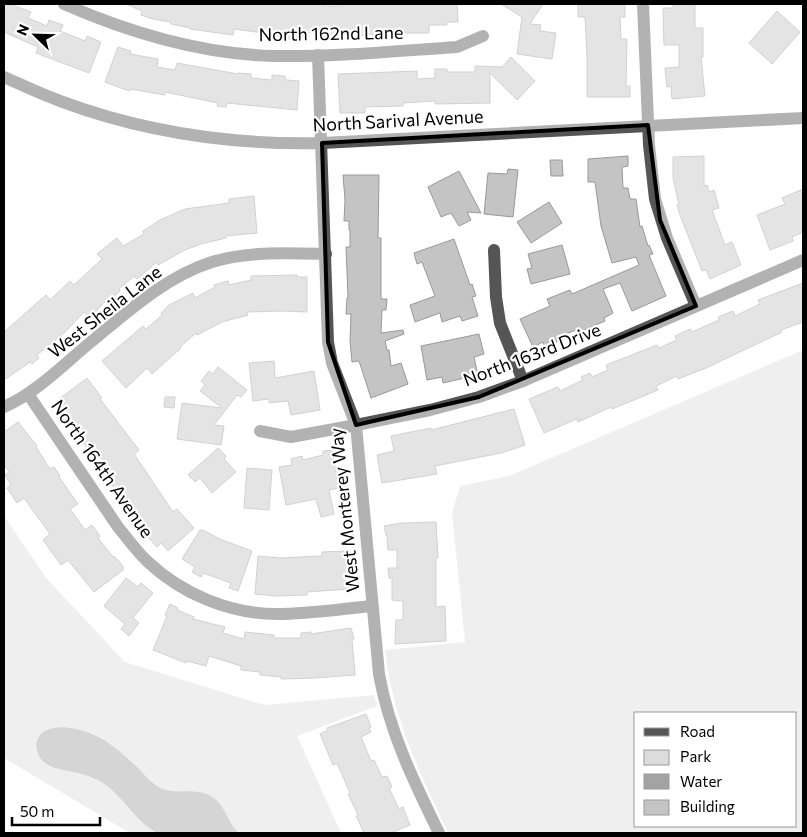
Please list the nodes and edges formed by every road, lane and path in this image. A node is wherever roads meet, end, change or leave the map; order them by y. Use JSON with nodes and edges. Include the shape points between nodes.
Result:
{"nodes":[{"id":1,"x":64,"y":4,"type":"edge"},
{"id":2,"x":642,"y":4,"type":"edge"},
{"id":3,"x":483,"y":36,"type":"dead end"},
{"id":4,"x":318,"y":55,"type":"junction"},
{"id":5,"x":4,"y":77,"type":"edge"},
{"id":6,"x":803,"y":118,"type":"edge"},
{"id":7,"x":648,"y":125,"type":"junction"},
{"id":8,"x":322,"y":142,"type":"junction"},
{"id":9,"x":494,"y":250,"type":"dead end"},
{"id":10,"x":326,"y":254,"type":"junction"},
{"id":11,"x":803,"y":260,"type":"edge"},
{"id":12,"x":696,"y":306,"type":"junction"},
{"id":13,"x":523,"y":381,"type":"junction"},
{"id":14,"x":28,"y":394,"type":"junction"},
{"id":15,"x":4,"y":407,"type":"edge"},
{"id":16,"x":356,"y":425,"type":"junction"},
{"id":17,"x":260,"y":432,"type":"dead end"},
{"id":18,"x":372,"y":606,"type":"junction"},
{"id":19,"x":439,"y":833,"type":"edge"}],
"edges":[{"from":1,"to":4,"type":"street","name":"North 162nd Lane","via":[[127,29],[176,43],[263,55]]},
{"from":2,"to":7,"type":"street"},
{"from":3,"to":4,"type":"street","name":"North 162nd Lane","via":[[457,48]]},
{"from":4,"to":8,"type":"street","name":"West Monterey Way"},
{"from":5,"to":8,"type":"street","name":"North Sarival Avenue","via":[[58,101],[106,117],[187,134],[259,143]]},
{"from":6,"to":7,"type":"street","name":"North Sarival Avenue"},
{"from":7,"to":8,"type":"street","name":"North Sarival Avenue"},
{"from":7,"to":12,"type":"street","via":[[660,220]]},
{"from":8,"to":10,"type":"street","name":"West Monterey Way"},
{"from":9,"to":13,"type":"street","via":[[500,323]]},
{"from":10,"to":14,"type":"street","name":"West Sheila Lane","via":[[256,255],[212,262],[195,269],[143,300]]},
{"from":10,"to":16,"type":"street","name":"West Monterey Way","via":[[328,342],[332,363]]},
{"from":11,"to":12,"type":"street","name":"North 163rd Drive"},
{"from":12,"to":13,"type":"street","name":"North 163rd Drive"},
{"from":13,"to":16,"type":"street","name":"North 163rd Drive","via":[[430,410]]},
{"from":14,"to":15,"type":"street","name":"North 164th Avenue"},
{"from":14,"to":18,"type":"street","name":"North 164th Avenue","via":[[131,544],[161,573],[188,591],[226,607],[258,613],[294,614]]},
{"from":16,"to":17,"type":"street","name":"North 163rd Drive","via":[[291,437]]},
{"from":16,"to":18,"type":"street","name":"West Monterey Way"},
{"from":18,"to":19,"type":"street","name":"West Monterey Way","via":[[379,674],[389,717]]}]}
